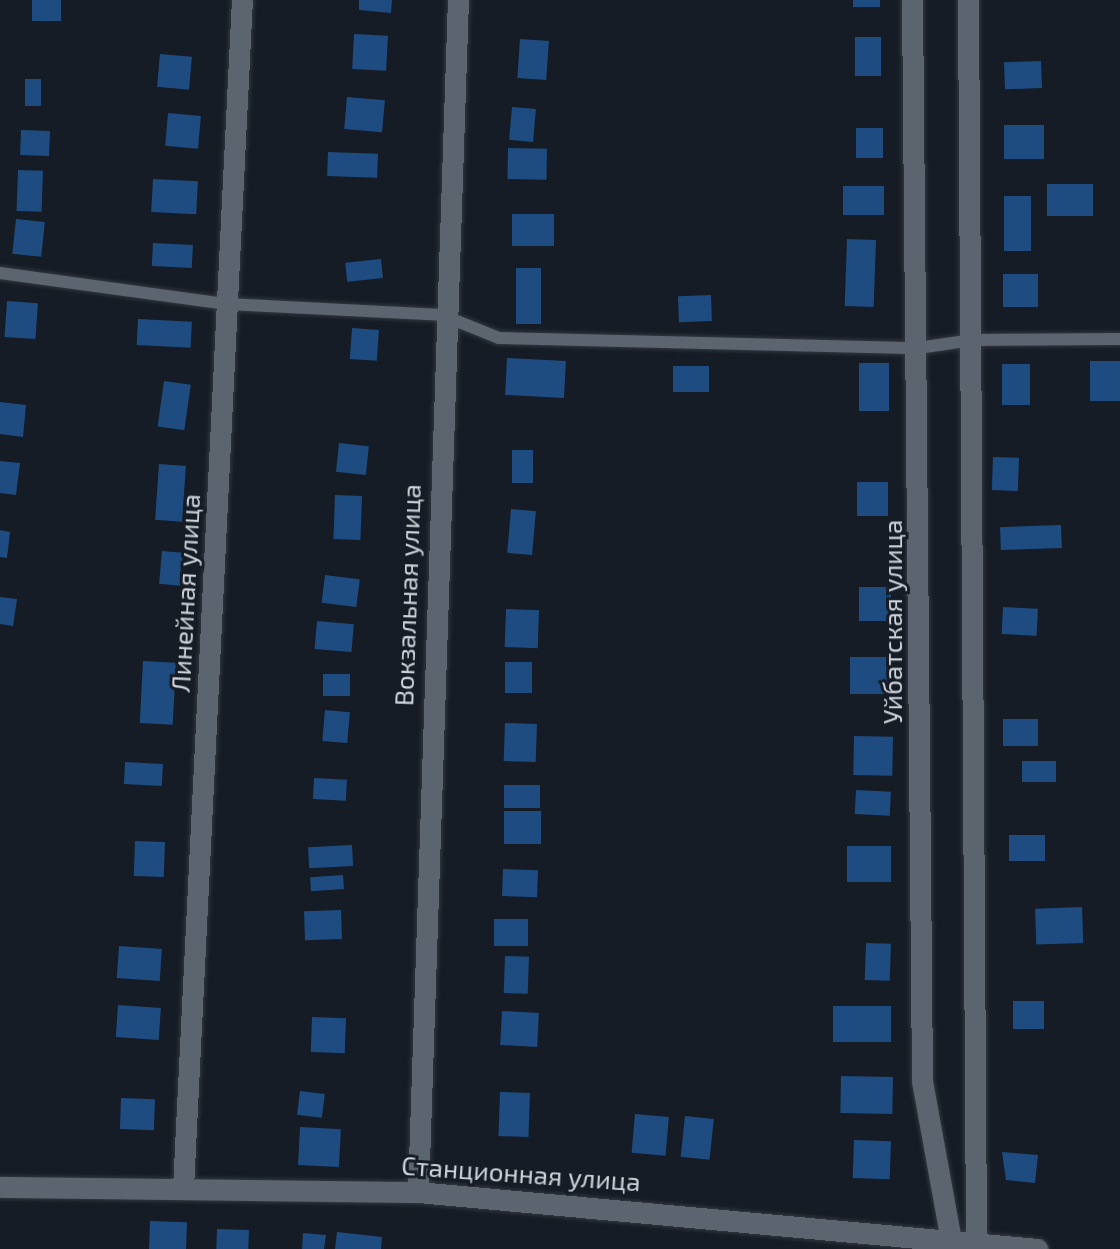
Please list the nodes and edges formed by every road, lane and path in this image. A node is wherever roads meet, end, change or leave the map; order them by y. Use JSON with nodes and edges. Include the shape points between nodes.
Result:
{"nodes":[{"id":1,"x":242,"y":0,"type":"edge"},
{"id":2,"x":458,"y":0,"type":"edge"},
{"id":3,"x":912,"y":0,"type":"edge"},
{"id":4,"x":968,"y":0,"type":"edge"},
{"id":5,"x":0,"y":273,"type":"edge"},
{"id":6,"x":227,"y":304,"type":"junction"},
{"id":7,"x":442,"y":315,"type":"junction"},
{"id":8,"x":1120,"y":339,"type":"edge"},
{"id":9,"x":972,"y":340,"type":"junction"},
{"id":10,"x":918,"y":348,"type":"junction"},
{"id":11,"x":0,"y":1187,"type":"edge"},
{"id":12,"x":183,"y":1188,"type":"junction"},
{"id":13,"x":418,"y":1192,"type":"junction"},
{"id":14,"x":951,"y":1241,"type":"junction"},
{"id":15,"x":977,"y":1246,"type":"edge"},
{"id":16,"x":1037,"y":1249,"type":"edge"}],
"edges":[{"from":1,"to":6,"type":"street","name":"Линейная улица"},
{"from":2,"to":7,"type":"street","name":"Вокзальная улица"},
{"from":3,"to":10,"type":"street","name":"Уйбатская улица"},
{"from":4,"to":9,"type":"street"},
{"from":5,"to":6,"type":"lane"},
{"from":6,"to":7,"type":"lane"},
{"from":6,"to":12,"type":"street","name":"Линейная улица"},
{"from":7,"to":10,"type":"lane","via":[[499,338]]},
{"from":7,"to":13,"type":"street","name":"Вокзальная улица"},
{"from":8,"to":9,"type":"lane"},
{"from":9,"to":10,"type":"lane"},
{"from":9,"to":15,"type":"street"},
{"from":10,"to":14,"type":"street","name":"Уйбатская улица","via":[[922,1081]]},
{"from":11,"to":12,"type":"street","name":"Станционная улица"},
{"from":12,"to":13,"type":"street","name":"Станционная улица"},
{"from":13,"to":14,"type":"street","name":"Станционная улица"},
{"from":14,"to":15,"type":"street","name":"Станционная улица"},
{"from":15,"to":16,"type":"street","name":"Станционная улица"}]}
